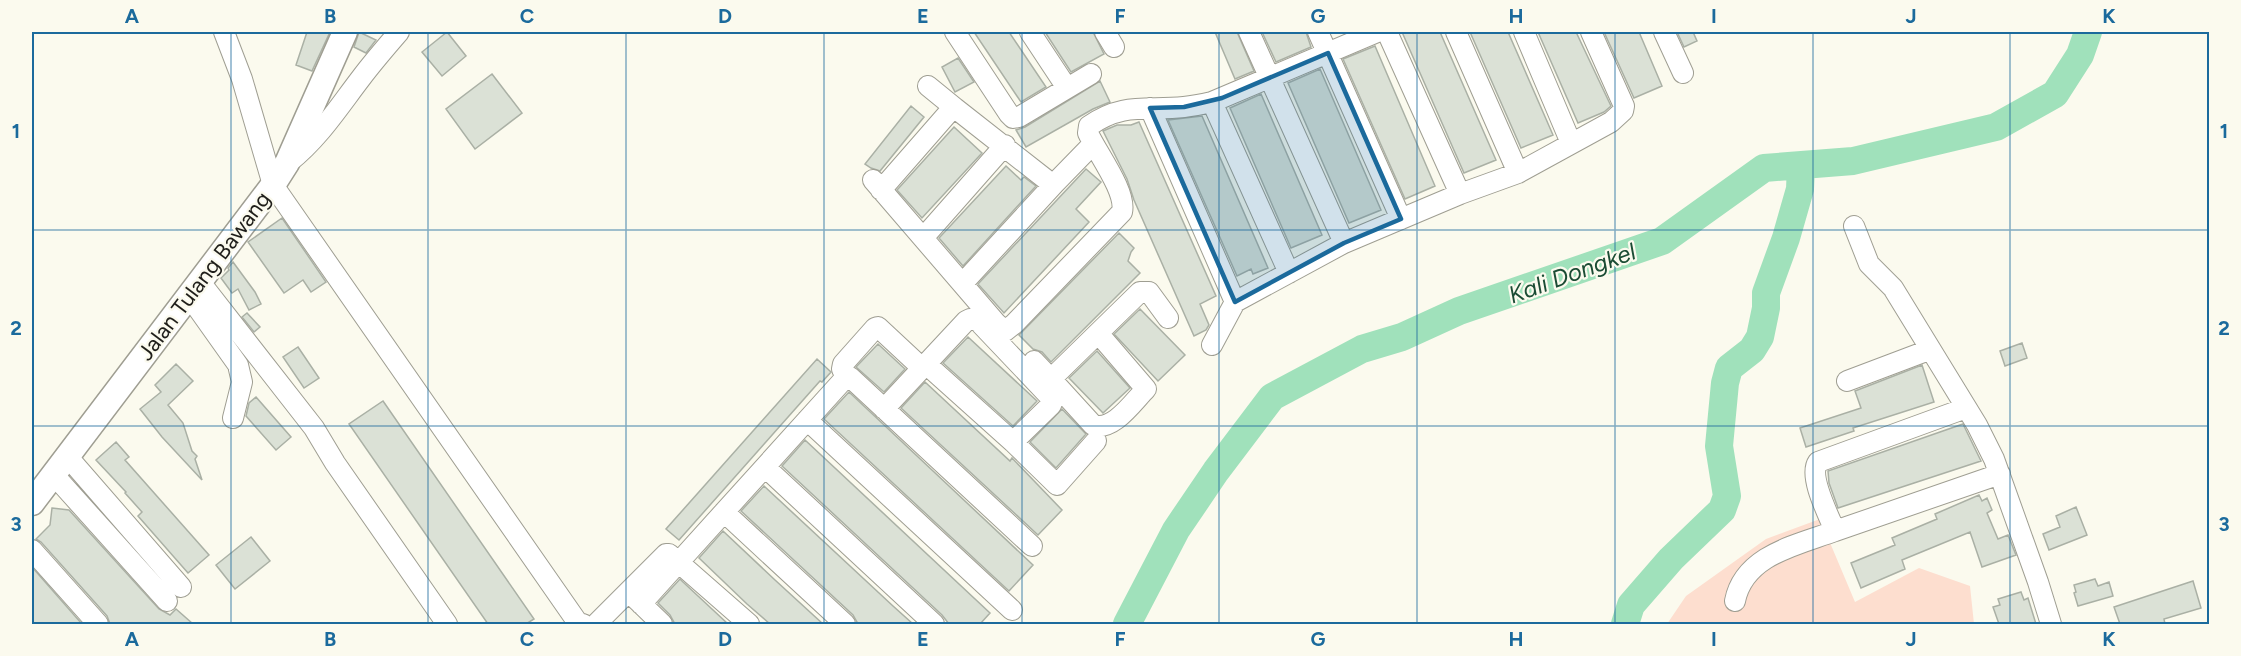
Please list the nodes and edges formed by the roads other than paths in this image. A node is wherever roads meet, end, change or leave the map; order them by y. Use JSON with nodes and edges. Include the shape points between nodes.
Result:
{"nodes":[{"id":1,"x":224,"y":32,"type":"edge"},
{"id":2,"x":345,"y":32,"type":"edge"},
{"id":3,"x":399,"y":32,"type":"edge"},
{"id":4,"x":955,"y":32,"type":"edge"},
{"id":5,"x":1030,"y":32,"type":"edge"},
{"id":6,"x":1249,"y":32,"type":"edge"},
{"id":7,"x":1318,"y":32,"type":"edge"},
{"id":8,"x":1377,"y":32,"type":"edge"},
{"id":9,"x":1387,"y":32,"type":"edge"},
{"id":10,"x":1456,"y":32,"type":"edge"},
{"id":11,"x":1524,"y":32,"type":"edge"},
{"id":12,"x":1591,"y":32,"type":"edge"},
{"id":13,"x":1664,"y":32,"type":"edge"},
{"id":14,"x":1328,"y":53,"type":"junction"},
{"id":15,"x":1683,"y":73,"type":"dead end"},
{"id":16,"x":1091,"y":74,"type":"dead end"},
{"id":17,"x":1269,"y":78,"type":"junction"},
{"id":18,"x":928,"y":86,"type":"dead end"},
{"id":19,"x":1067,"y":88,"type":"junction"},
{"id":20,"x":1212,"y":102,"type":"junction"},
{"id":21,"x":956,"y":108,"type":"junction"},
{"id":22,"x":1150,"y":108,"type":"junction"},
{"id":23,"x":1571,"y":143,"type":"junction"},
{"id":24,"x":1093,"y":144,"type":"junction"},
{"id":25,"x":1005,"y":146,"type":"junction"},
{"id":26,"x":287,"y":164,"type":"junction"},
{"id":27,"x":1518,"y":172,"type":"junction"},
{"id":28,"x":1055,"y":183,"type":"junction"},
{"id":29,"x":273,"y":185,"type":"junction"},
{"id":30,"x":1460,"y":194,"type":"junction"},
{"id":31,"x":1401,"y":219,"type":"junction"},
{"id":32,"x":1854,"y":226,"type":"dead end"},
{"id":33,"x":923,"y":238,"type":"junction"},
{"id":34,"x":1344,"y":243,"type":"junction"},
{"id":35,"x":1289,"y":273,"type":"junction"},
{"id":36,"x":963,"y":283,"type":"junction"},
{"id":37,"x":194,"y":289,"type":"junction"},
{"id":38,"x":1234,"y":302,"type":"junction"},
{"id":39,"x":1167,"y":318,"type":"dead end"},
{"id":40,"x":1005,"y":331,"type":"junction"},
{"id":41,"x":1098,"y":333,"type":"junction"},
{"id":42,"x":1212,"y":345,"type":"dead end"},
{"id":43,"x":1929,"y":350,"type":"junction"},
{"id":44,"x":924,"y":366,"type":"junction"},
{"id":45,"x":846,"y":377,"type":"junction"},
{"id":46,"x":1051,"y":379,"type":"junction"},
{"id":47,"x":1847,"y":381,"type":"dead end"},
{"id":48,"x":1966,"y":408,"type":"junction"},
{"id":49,"x":884,"y":409,"type":"junction"},
{"id":50,"x":233,"y":418,"type":"dead end"},
{"id":51,"x":807,"y":420,"type":"junction"},
{"id":52,"x":1096,"y":441,"type":"dead end"},
{"id":53,"x":1012,"y":442,"type":"junction"},
{"id":54,"x":60,"y":465,"type":"junction"},
{"id":55,"x":765,"y":467,"type":"junction"},
{"id":56,"x":2000,"y":474,"type":"junction"},
{"id":57,"x":32,"y":503,"type":"edge"},
{"id":58,"x":724,"y":512,"type":"junction"},
{"id":59,"x":1835,"y":531,"type":"junction"},
{"id":60,"x":1032,"y":546,"type":"dead end"},
{"id":61,"x":32,"y":550,"type":"edge"},
{"id":62,"x":678,"y":562,"type":"junction"},
{"id":63,"x":174,"y":594,"type":"dead end"},
{"id":64,"x":635,"y":598,"type":"junction"},
{"id":65,"x":1735,"y":601,"type":"dead end"},
{"id":66,"x":1012,"y":610,"type":"dead end"},
{"id":67,"x":98,"y":624,"type":"edge"},
{"id":68,"x":447,"y":624,"type":"edge"},
{"id":69,"x":583,"y":624,"type":"edge"},
{"id":70,"x":596,"y":624,"type":"edge"},
{"id":71,"x":662,"y":624,"type":"edge"},
{"id":72,"x":749,"y":624,"type":"edge"},
{"id":73,"x":845,"y":624,"type":"edge"},
{"id":74,"x":934,"y":624,"type":"edge"},
{"id":75,"x":2051,"y":624,"type":"edge"}],
"edges":[{"from":1,"to":29,"type":"street"},
{"from":2,"to":26,"type":"street","name":"Jalan Tulang Bawang"},
{"from":3,"to":26,"type":"street","via":[[324,129]]},
{"from":4,"to":19,"type":"street","via":[[1013,118]]},
{"from":5,"to":19,"type":"street"},
{"from":6,"to":17,"type":"street"},
{"from":7,"to":14,"type":"street"},
{"from":8,"to":14,"type":"street"},
{"from":9,"to":30,"type":"street"},
{"from":10,"to":27,"type":"street"},
{"from":11,"to":23,"type":"street"},
{"from":12,"to":23,"type":"street","via":[[1624,106],[1611,122]]},
{"from":13,"to":15,"type":"street"},
{"from":14,"to":17,"type":"street"},
{"from":14,"to":31,"type":"street"},
{"from":16,"to":19,"type":"street"},
{"from":17,"to":20,"type":"street"},
{"from":17,"to":34,"type":"street"},
{"from":18,"to":21,"type":"street"},
{"from":20,"to":22,"type":"street"},
{"from":20,"to":35,"type":"street"},
{"from":21,"to":25,"type":"street"},
{"from":21,"to":33,"type":"street","via":[[877,185]]},
{"from":22,"to":24,"type":"street","via":[[1128,108],[1099,119],[1089,126]]},
{"from":22,"to":38,"type":"street"},
{"from":23,"to":27,"type":"street"},
{"from":24,"to":28,"type":"street"},
{"from":24,"to":40,"type":"street","via":[[1116,186],[1124,205],[1122,212]]},
{"from":25,"to":28,"type":"street"},
{"from":25,"to":33,"type":"street"},
{"from":26,"to":29,"type":"street","name":"Jalan Tulang Bawang"},
{"from":27,"to":30,"type":"street"},
{"from":28,"to":36,"type":"street"},
{"from":29,"to":37,"type":"street","name":"Jalan Tulang Bawang"},
{"from":29,"to":69,"type":"street","via":[[578,623]]},
{"from":30,"to":31,"type":"street"},
{"from":31,"to":34,"type":"street"},
{"from":32,"to":43,"type":"street","via":[[1869,264],[1893,288]]},
{"from":33,"to":36,"type":"street"},
{"from":34,"to":35,"type":"street"},
{"from":35,"to":38,"type":"street"},
{"from":36,"to":40,"type":"street"},
{"from":37,"to":50,"type":"street","via":[[238,365],[242,382]]},
{"from":37,"to":54,"type":"street","name":"Jalan Tulang Bawang"},
{"from":37,"to":68,"type":"street","via":[[314,428]]},
{"from":38,"to":42,"type":"street"},
{"from":39,"to":41,"type":"street","via":[[1145,290]]},
{"from":40,"to":46,"type":"street"},
{"from":41,"to":46,"type":"street"},
{"from":41,"to":46,"type":"street","via":[[1146,389],[1111,423],[1100,427],[1093,425]]},
{"from":43,"to":47,"type":"street"},
{"from":43,"to":48,"type":"street"},
{"from":44,"to":45,"type":"street","via":[[878,327],[843,364]]},
{"from":44,"to":49,"type":"street"},
{"from":44,"to":53,"type":"street"},
{"from":44,"to":53,"type":"street","via":[[966,321],[978,321],[1053,400]]},
{"from":45,"to":49,"type":"street"},
{"from":45,"to":51,"type":"street"},
{"from":48,"to":56,"type":"street"},
{"from":48,"to":59,"type":"street","via":[[1818,462],[1816,481]]},
{"from":49,"to":60,"type":"street"},
{"from":51,"to":55,"type":"street"},
{"from":51,"to":66,"type":"street"},
{"from":52,"to":53,"type":"street","via":[[1057,485]]},
{"from":54,"to":57,"type":"street","name":"Jalan Tulang Bawang"},
{"from":54,"to":63,"type":"street"},
{"from":55,"to":58,"type":"street"},
{"from":55,"to":74,"type":"street"},
{"from":56,"to":59,"type":"street"},
{"from":56,"to":75,"type":"street"},
{"from":58,"to":62,"type":"street"},
{"from":58,"to":73,"type":"street"},
{"from":59,"to":65,"type":"street","via":[[1765,558],[1743,580]]},
{"from":61,"to":67,"type":"street"},
{"from":62,"to":64,"type":"street","via":[[666,554]]},
{"from":62,"to":72,"type":"street"},
{"from":64,"to":70,"type":"street"},
{"from":64,"to":71,"type":"street"}]}
